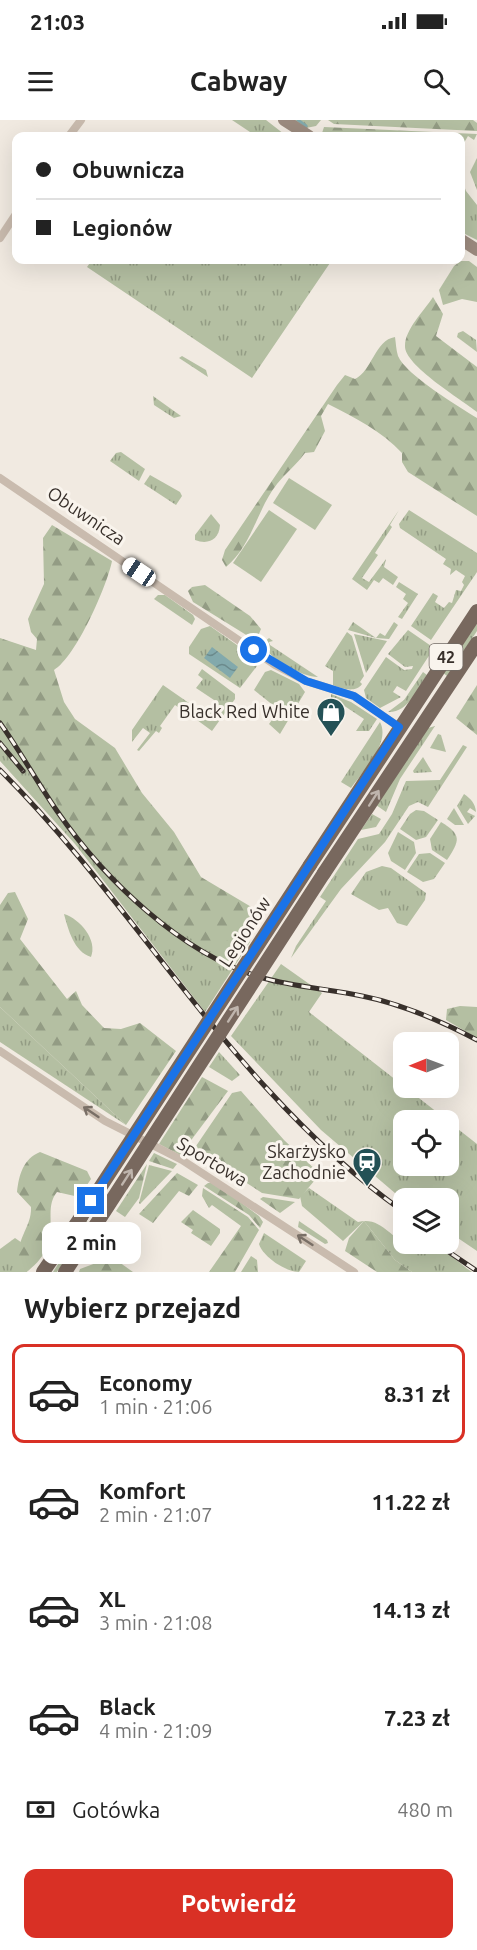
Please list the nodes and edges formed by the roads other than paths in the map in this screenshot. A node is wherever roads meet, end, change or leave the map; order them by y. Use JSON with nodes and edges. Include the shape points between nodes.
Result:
{"nodes":[{"id":1,"x":284,"y":120,"type":"edge"},
{"id":2,"x":303,"y":132,"type":"edge"},
{"id":3,"x":12,"y":220,"type":"edge"},
{"id":4,"x":0,"y":238,"type":"edge"},
{"id":5,"x":0,"y":478,"type":"edge"},
{"id":6,"x":477,"y":611,"type":"edge"},
{"id":7,"x":477,"y":643,"type":"edge"},
{"id":8,"x":416,"y":703,"type":"junction"},
{"id":9,"x":430,"y":712,"type":"junction"},
{"id":10,"x":399,"y":727,"type":"junction"},
{"id":11,"x":0,"y":1051,"type":"edge"},
{"id":12,"x":43,"y":1272,"type":"edge"},
{"id":13,"x":65,"y":1272,"type":"edge"},
{"id":14,"x":354,"y":1272,"type":"edge"}],
"edges":[{"from":1,"to":2,"type":"street"},
{"from":3,"to":4,"type":"street"},
{"from":5,"to":10,"type":"street","name":"Obuwnicza","via":[[276,665],[306,681],[354,696]]},
{"from":6,"to":8,"type":"main road","name":"Legionów","number":"42"},
{"from":7,"to":9,"type":"main road","name":"Legionów","number":"42"},
{"from":8,"to":9,"type":"street"},
{"from":8,"to":10,"type":"main road","name":"Legionów","number":"42"},
{"from":13,"to":9,"type":"main road","name":"Legionów","number":"42","one_way":true,"bridge":true},
{"from":10,"to":12,"type":"main road","name":"Legionów","number":"42","bridge":true},
{"from":14,"to":11,"type":"street","name":"Sportowa","one_way":true,"via":[[182,1160],[105,1121]]}]}
